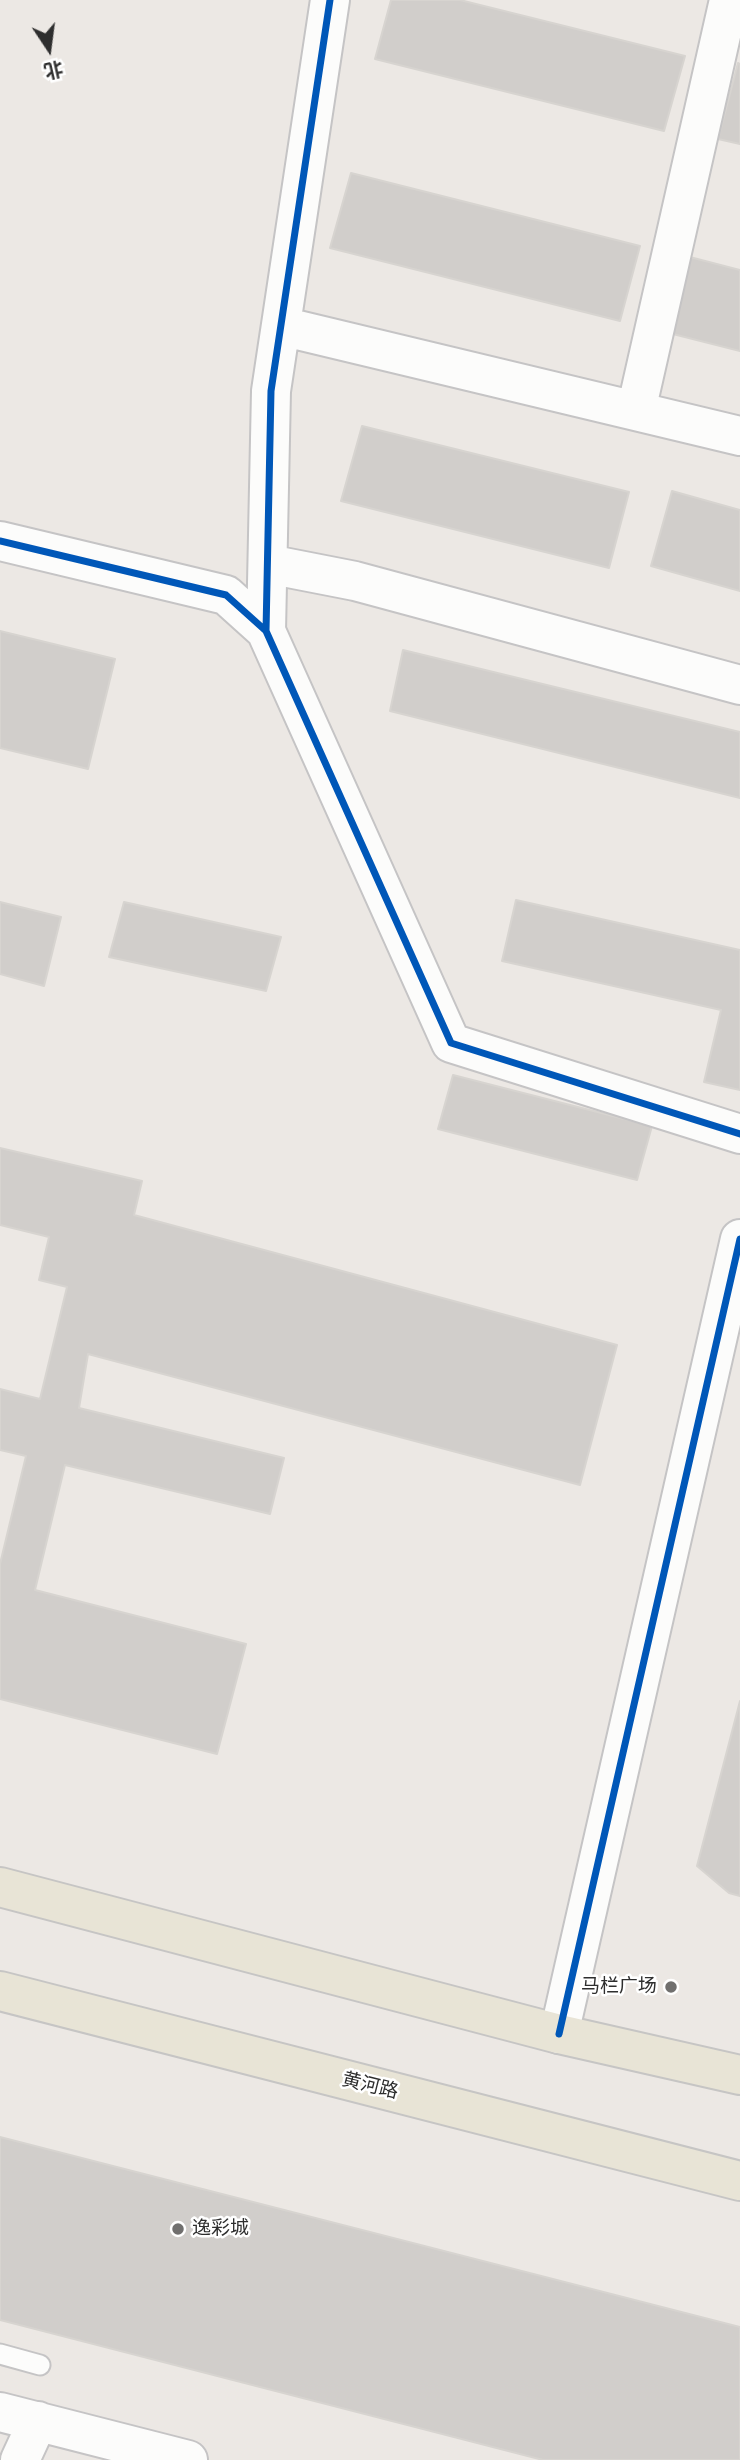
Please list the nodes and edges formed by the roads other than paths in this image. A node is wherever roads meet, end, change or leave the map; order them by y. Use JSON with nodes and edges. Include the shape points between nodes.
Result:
{"nodes":[{"id":1,"x":330,"y":0,"type":"edge"},
{"id":2,"x":729,"y":0,"type":"edge"},
{"id":3,"x":281,"y":326,"type":"junction"},
{"id":4,"x":635,"y":411,"type":"junction"},
{"id":5,"x":740,"y":436,"type":"edge"},
{"id":6,"x":0,"y":541,"type":"edge"},
{"id":7,"x":268,"y":564,"type":"junction"},
{"id":8,"x":267,"y":631,"type":"junction"},
{"id":9,"x":740,"y":685,"type":"edge"},
{"id":10,"x":740,"y":1134,"type":"edge"},
{"id":11,"x":740,"y":1239,"type":"edge"},
{"id":12,"x":0,"y":1887,"type":"edge"},
{"id":13,"x":0,"y":1991,"type":"edge"},
{"id":14,"x":559,"y":2034,"type":"junction"},
{"id":15,"x":740,"y":2075,"type":"edge"},
{"id":16,"x":740,"y":2181,"type":"edge"},
{"id":17,"x":0,"y":2354,"type":"edge"},
{"id":18,"x":40,"y":2365,"type":"dead end"},
{"id":19,"x":0,"y":2412,"type":"edge"},
{"id":20,"x":38,"y":2421,"type":"junction"},
{"id":21,"x":20,"y":2460,"type":"edge"},
{"id":22,"x":188,"y":2460,"type":"edge"}],
"edges":[{"from":1,"to":3,"type":"street"},
{"from":2,"to":4,"type":"street"},
{"from":3,"to":4,"type":"street"},
{"from":3,"to":7,"type":"street","via":[[271,391]]},
{"from":4,"to":5,"type":"street"},
{"from":6,"to":8,"type":"street","via":[[226,595]]},
{"from":7,"to":8,"type":"street"},
{"from":7,"to":9,"type":"street","via":[[355,581]]},
{"from":8,"to":10,"type":"street","via":[[451,1043]]},
{"from":11,"to":14,"type":"street"},
{"from":12,"to":14,"type":"main road"},
{"from":13,"to":16,"type":"main road","name":"黄河路"},
{"from":14,"to":15,"type":"main road"},
{"from":17,"to":18,"type":"lane"},
{"from":19,"to":20,"type":"street"},
{"from":20,"to":21,"type":"street"},
{"from":20,"to":22,"type":"street"}]}
